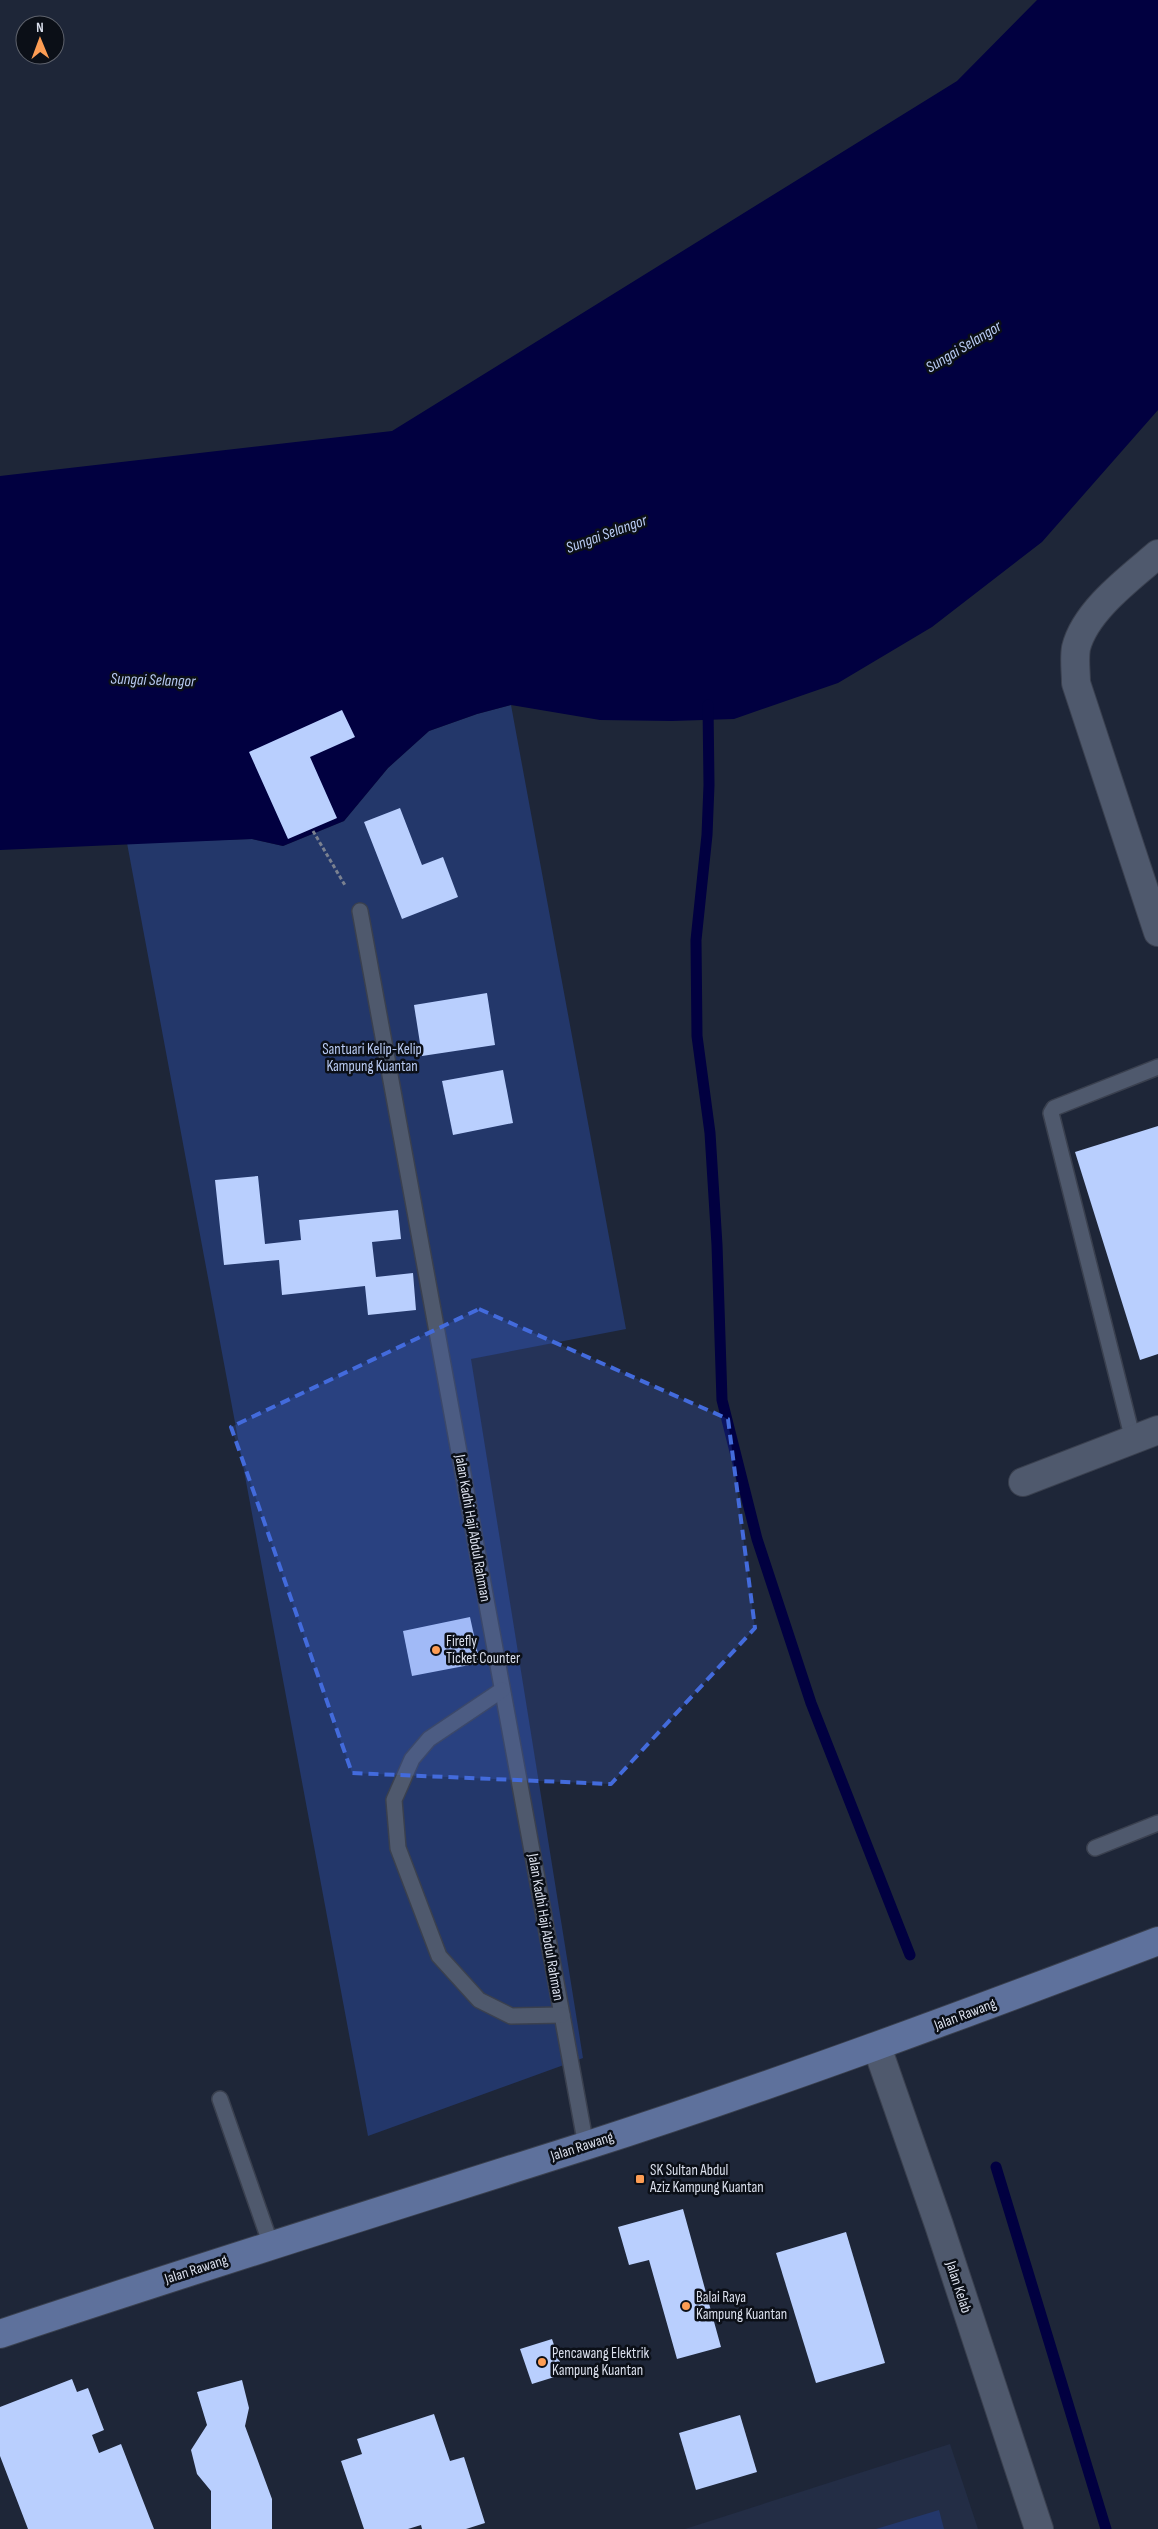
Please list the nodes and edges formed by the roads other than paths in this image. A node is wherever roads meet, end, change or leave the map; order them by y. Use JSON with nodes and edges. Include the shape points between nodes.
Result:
{"nodes":[{"id":1,"x":1158,"y":554,"type":"edge"},
{"id":2,"x":360,"y":911,"type":"road end"},
{"id":3,"x":1158,"y":932,"type":"edge"},
{"id":4,"x":1158,"y":1067,"type":"edge"},
{"id":5,"x":1146,"y":1435,"type":"edge"},
{"id":6,"x":1022,"y":1482,"type":"dead end"},
{"id":7,"x":502,"y":1690,"type":"junction"},
{"id":8,"x":1158,"y":1823,"type":"edge"},
{"id":9,"x":1095,"y":1848,"type":"dead end"},
{"id":10,"x":1158,"y":1941,"type":"edge"},
{"id":11,"x":562,"y":2015,"type":"junction"},
{"id":12,"x":877,"y":2047,"type":"junction"},
{"id":13,"x":220,"y":2099,"type":"dead end"},
{"id":14,"x":586,"y":2146,"type":"junction"},
{"id":15,"x":271,"y":2245,"type":"junction"},
{"id":16,"x":0,"y":2334,"type":"edge"},
{"id":17,"x":1039,"y":2529,"type":"edge"}],
"edges":[{"from":1,"to":3,"type":"street","via":[[1090,619],[1076,648],[1076,683]]},
{"from":2,"to":7,"type":"lane","name":"Jalan Kadhi Haji Abdul Rahman"},
{"from":4,"to":5,"type":"lane","via":[[1054,1108],[1051,1114]]},
{"from":5,"to":6,"type":"street"},
{"from":7,"to":11,"type":"lane","name":"Jalan Kadhi Haji Abdul Rahman"},
{"from":7,"to":11,"type":"lane","via":[[429,1739],[412,1759],[394,1800],[398,1848],[439,1956],[480,2000],[511,2016]]},
{"from":8,"to":9,"type":"lane"},
{"from":10,"to":12,"type":"main road","name":"Jalan Rawang"},
{"from":11,"to":14,"type":"lane","name":"Jalan Kadhi Haji Abdul Rahman"},
{"from":12,"to":14,"type":"main road","name":"Jalan Rawang"},
{"from":12,"to":17,"type":"street","name":"Jalan Kelab"},
{"from":13,"to":15,"type":"lane"},
{"from":14,"to":15,"type":"main road","name":"Jalan Rawang"},
{"from":15,"to":16,"type":"main road","name":"Jalan Rawang"}]}
